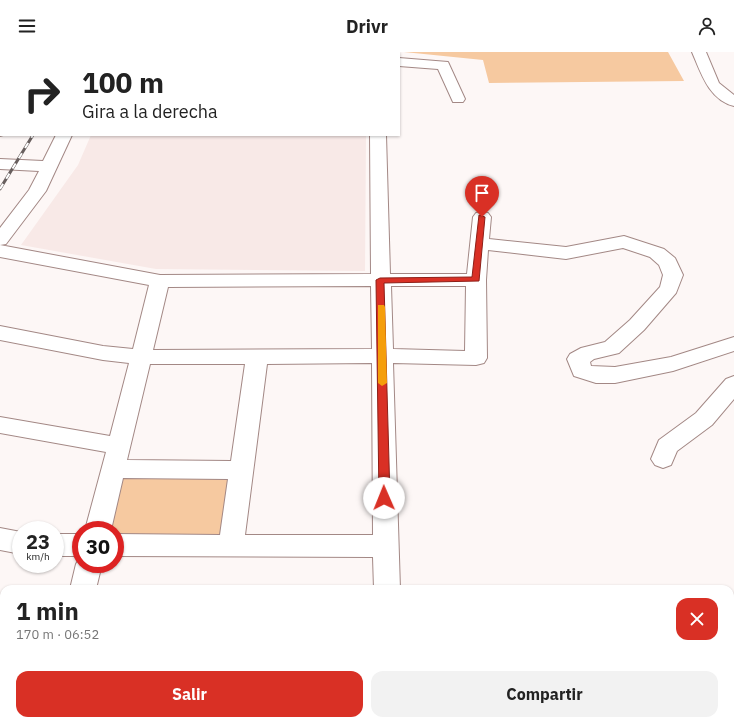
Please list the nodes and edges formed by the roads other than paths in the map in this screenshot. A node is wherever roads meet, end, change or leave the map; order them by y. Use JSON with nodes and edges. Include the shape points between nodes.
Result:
{"nodes":[{"id":1,"x":699,"y":52,"type":"edge"},
{"id":2,"x":400,"y":62,"type":"edge"},
{"id":3,"x":458,"y":100,"type":"dead end"},
{"id":4,"x":734,"y":102,"type":"edge"},
{"id":5,"x":64,"y":136,"type":"edge"},
{"id":6,"x":378,"y":136,"type":"edge"},
{"id":7,"x":0,"y":164,"type":"edge"},
{"id":8,"x":50,"y":166,"type":"junction"},
{"id":9,"x":482,"y":217,"type":"dead end"},
{"id":10,"x":0,"y":240,"type":"edge"},
{"id":11,"x":480,"y":244,"type":"junction"},
{"id":12,"x":0,"y":251,"type":"edge"},
{"id":13,"x":380,"y":280,"type":"junction"},
{"id":14,"x":476,"y":280,"type":"junction"},
{"id":15,"x":160,"y":281,"type":"junction"},
{"id":16,"x":0,"y":333,"type":"edge"},
{"id":17,"x":734,"y":344,"type":"edge"},
{"id":18,"x":382,"y":356,"type":"junction"},
{"id":19,"x":142,"y":357,"type":"junction"},
{"id":20,"x":257,"y":358,"type":"junction"},
{"id":21,"x":734,"y":384,"type":"edge"},
{"id":22,"x":0,"y":425,"type":"edge"},
{"id":23,"x":116,"y":457,"type":"junction"},
{"id":24,"x":663,"y":458,"type":"dead end"},
{"id":25,"x":241,"y":470,"type":"junction"},
{"id":26,"x":100,"y":521,"type":"edge"},
{"id":27,"x":0,"y":539,"type":"edge"},
{"id":28,"x":12,"y":541,"type":"edge"},
{"id":29,"x":231,"y":544,"type":"junction"},
{"id":30,"x":124,"y":545,"type":"edge"},
{"id":31,"x":385,"y":546,"type":"junction"},
{"id":32,"x":87,"y":573,"type":"edge"},
{"id":33,"x":84,"y":585,"type":"edge"},
{"id":34,"x":387,"y":585,"type":"edge"}],
"edges":[{"from":1,"to":4,"type":"street","via":[[713,85]]},
{"from":2,"to":3,"type":"street","via":[[443,65]]},
{"from":5,"to":8,"type":"street"},
{"from":6,"to":13,"type":"street"},
{"from":7,"to":8,"type":"street"},
{"from":8,"to":10,"type":"street","via":[[37,190]]},
{"from":9,"to":11,"type":"street"},
{"from":11,"to":14,"type":"street"},
{"from":11,"to":17,"type":"street","via":[[566,253],[624,242],[657,253],[668,262],[673,275],[669,289],[612,348],[588,353],[578,359],[582,372],[615,375],[672,364]]},
{"from":12,"to":15,"type":"street"},
{"from":13,"to":14,"type":"street"},
{"from":13,"to":15,"type":"street"},
{"from":13,"to":18,"type":"street"},
{"from":14,"to":18,"type":"street","via":[[476,358]]},
{"from":15,"to":19,"type":"street"},
{"from":16,"to":19,"type":"street","via":[[103,353]]},
{"from":18,"to":20,"type":"street"},
{"from":18,"to":31,"type":"street"},
{"from":19,"to":20,"type":"street"},
{"from":19,"to":23,"type":"street"},
{"from":20,"to":25,"type":"street"},
{"from":21,"to":24,"type":"street","via":[[704,419],[667,446]]},
{"from":22,"to":23,"type":"street"},
{"from":23,"to":25,"type":"street"},
{"from":23,"to":26,"type":"street"},
{"from":25,"to":29,"type":"street"},
{"from":27,"to":28,"type":"street"},
{"from":29,"to":30,"type":"street"},
{"from":29,"to":31,"type":"street"},
{"from":31,"to":34,"type":"street"},
{"from":32,"to":33,"type":"street"}]}
